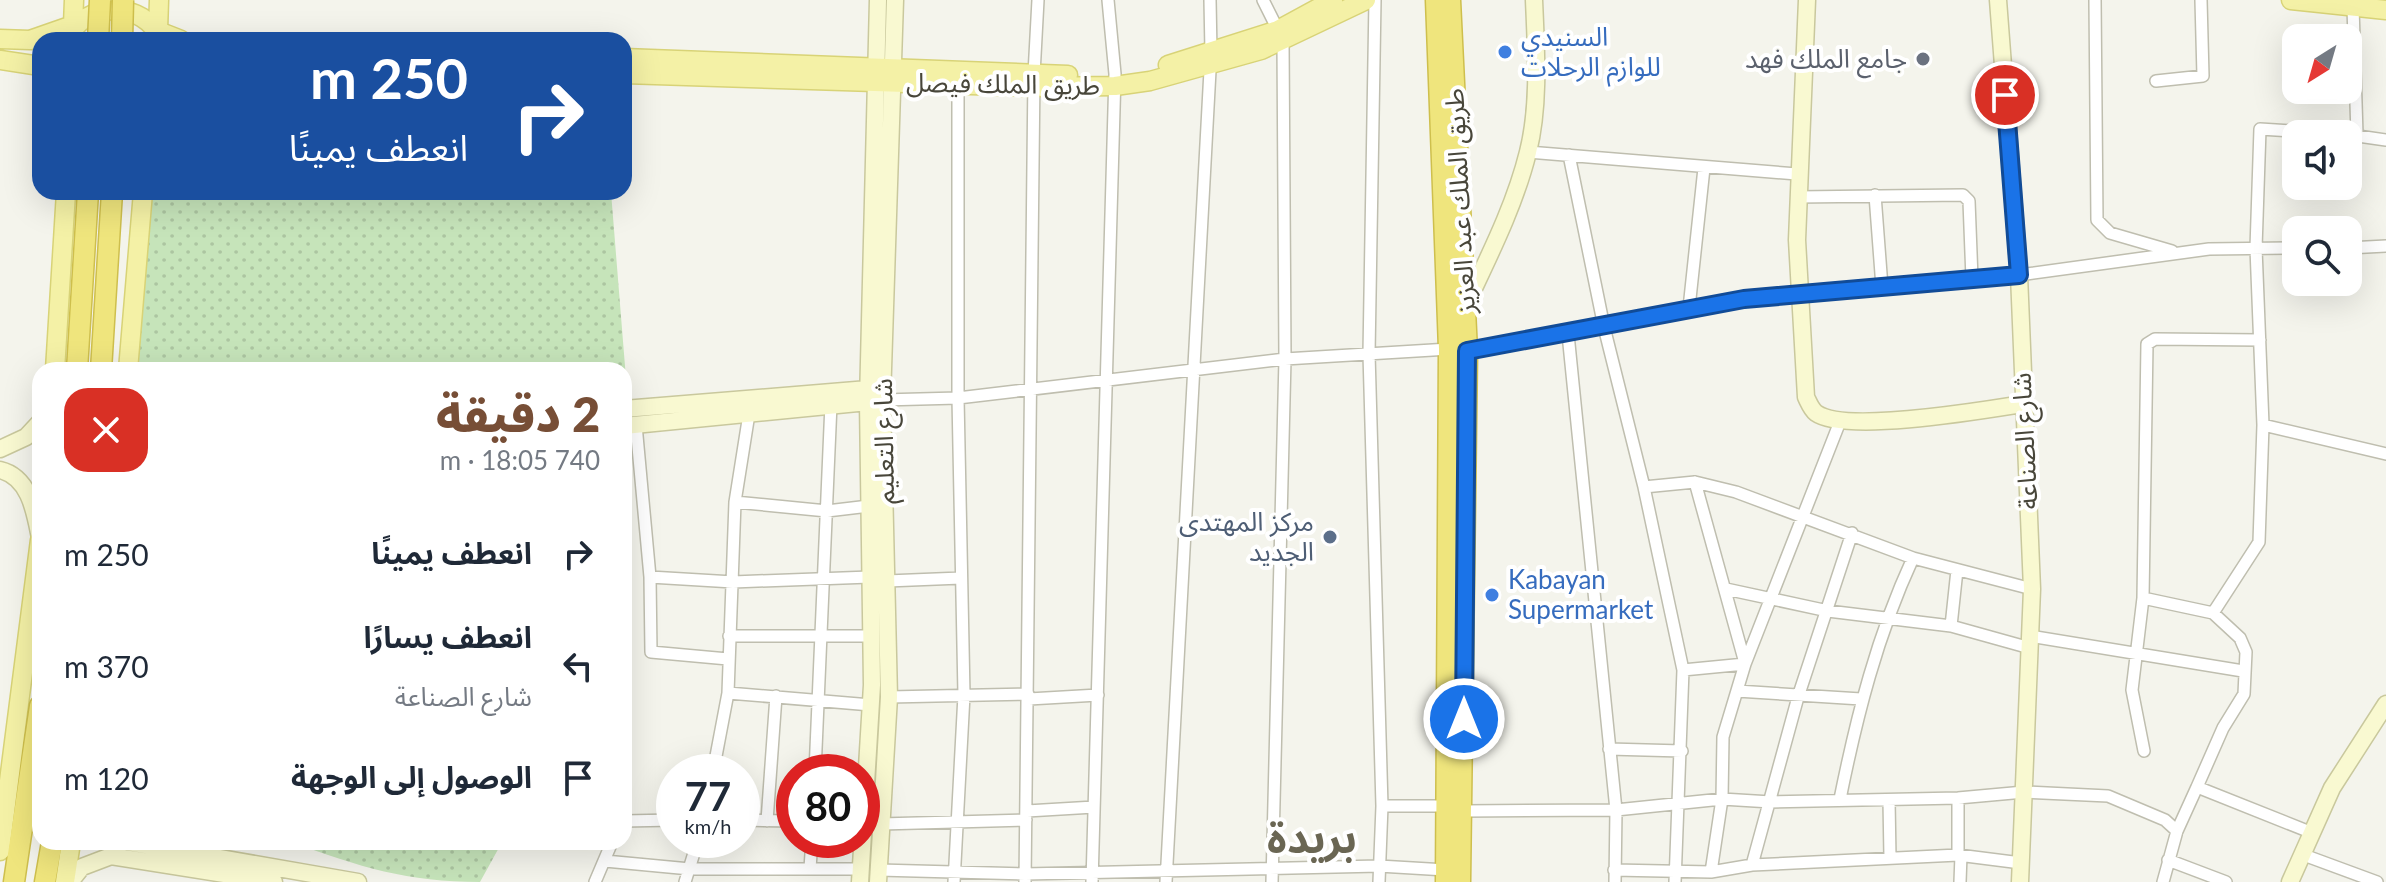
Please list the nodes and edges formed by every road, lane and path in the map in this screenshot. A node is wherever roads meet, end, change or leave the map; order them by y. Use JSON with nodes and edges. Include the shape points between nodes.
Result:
{"nodes":[{"id":1,"x":74,"y":0,"type":"edge"},
{"id":2,"x":100,"y":0,"type":"edge"},
{"id":3,"x":123,"y":0,"type":"edge"},
{"id":4,"x":159,"y":0,"type":"edge"},
{"id":5,"x":878,"y":0,"type":"edge"},
{"id":6,"x":895,"y":0,"type":"edge"},
{"id":7,"x":1038,"y":0,"type":"edge"},
{"id":8,"x":1108,"y":0,"type":"edge"},
{"id":9,"x":1210,"y":0,"type":"edge"},
{"id":10,"x":1263,"y":0,"type":"edge"},
{"id":11,"x":1333,"y":0,"type":"edge"},
{"id":12,"x":1366,"y":0,"type":"edge"},
{"id":13,"x":1375,"y":0,"type":"edge"},
{"id":14,"x":1436,"y":0,"type":"edge"},
{"id":15,"x":1450,"y":0,"type":"edge"},
{"id":16,"x":1534,"y":0,"type":"edge"},
{"id":17,"x":1807,"y":0,"type":"edge"},
{"id":18,"x":1998,"y":0,"type":"edge"},
{"id":19,"x":2095,"y":0,"type":"edge"},
{"id":20,"x":2201,"y":0,"type":"edge"},
{"id":21,"x":2291,"y":0,"type":"edge"},
{"id":22,"x":2353,"y":7,"type":"junction"},
{"id":23,"x":2386,"y":10,"type":"edge"},
{"id":24,"x":70,"y":32,"type":"edge"},
{"id":25,"x":98,"y":32,"type":"edge"},
{"id":26,"x":122,"y":32,"type":"edge"},
{"id":27,"x":157,"y":32,"type":"edge"},
{"id":28,"x":160,"y":32,"type":"edge"},
{"id":29,"x":1281,"y":36,"type":"junction"},
{"id":30,"x":0,"y":39,"type":"edge"},
{"id":31,"x":32,"y":40,"type":"edge"},
{"id":32,"x":632,"y":59,"type":"edge"},
{"id":33,"x":1211,"y":59,"type":"junction"},
{"id":34,"x":0,"y":60,"type":"edge"},
{"id":35,"x":32,"y":65,"type":"edge"},
{"id":36,"x":632,"y":74,"type":"edge"},
{"id":37,"x":883,"y":75,"type":"junction"},
{"id":38,"x":1115,"y":80,"type":"junction"},
{"id":39,"x":1034,"y":81,"type":"junction"},
{"id":40,"x":2156,"y":81,"type":"dead end"},
{"id":41,"x":958,"y":85,"type":"junction"},
{"id":42,"x":2353,"y":120,"type":"edge"},
{"id":43,"x":2282,"y":130,"type":"edge"},
{"id":44,"x":2362,"y":136,"type":"edge"},
{"id":45,"x":2386,"y":140,"type":"edge"},
{"id":46,"x":1528,"y":152,"type":"junction"},
{"id":47,"x":1569,"y":155,"type":"junction"},
{"id":48,"x":1704,"y":168,"type":"junction"},
{"id":49,"x":1797,"y":174,"type":"junction"},
{"id":50,"x":1875,"y":195,"type":"junction"},
{"id":51,"x":1797,"y":197,"type":"junction"},
{"id":52,"x":65,"y":200,"type":"edge"},
{"id":53,"x":88,"y":200,"type":"edge"},
{"id":54,"x":112,"y":200,"type":"edge"},
{"id":55,"x":142,"y":200,"type":"edge"},
{"id":56,"x":2386,"y":246,"type":"edge"},
{"id":57,"x":2362,"y":247,"type":"edge"},
{"id":58,"x":2256,"y":248,"type":"junction"},
{"id":59,"x":2282,"y":248,"type":"edge"},
{"id":60,"x":2177,"y":253,"type":"junction"},
{"id":61,"x":2019,"y":275,"type":"junction"},
{"id":62,"x":1972,"y":279,"type":"junction"},
{"id":63,"x":1882,"y":287,"type":"junction"},
{"id":64,"x":1801,"y":295,"type":"junction"},
{"id":65,"x":1466,"y":307,"type":"junction"},
{"id":66,"x":1689,"y":308,"type":"junction"},
{"id":67,"x":1604,"y":327,"type":"junction"},
{"id":68,"x":1568,"y":334,"type":"junction"},
{"id":69,"x":2260,"y":340,"type":"junction"},
{"id":70,"x":1458,"y":350,"type":"junction"},
{"id":71,"x":1369,"y":354,"type":"junction"},
{"id":72,"x":1285,"y":359,"type":"junction"},
{"id":73,"x":55,"y":362,"type":"edge"},
{"id":74,"x":77,"y":362,"type":"edge"},
{"id":75,"x":101,"y":362,"type":"edge"},
{"id":76,"x":129,"y":362,"type":"edge"},
{"id":77,"x":1196,"y":370,"type":"junction"},
{"id":78,"x":1109,"y":382,"type":"junction"},
{"id":79,"x":1033,"y":389,"type":"junction"},
{"id":80,"x":873,"y":397,"type":"junction"},
{"id":81,"x":958,"y":398,"type":"junction"},
{"id":82,"x":831,"y":404,"type":"junction"},
{"id":83,"x":2023,"y":404,"type":"junction"},
{"id":84,"x":632,"y":409,"type":"edge"},
{"id":85,"x":749,"y":414,"type":"junction"},
{"id":86,"x":1841,"y":419,"type":"junction"},
{"id":87,"x":632,"y":425,"type":"edge"},
{"id":88,"x":2263,"y":425,"type":"junction"},
{"id":89,"x":32,"y":431,"type":"edge"},
{"id":90,"x":632,"y":440,"type":"edge"},
{"id":91,"x":0,"y":449,"type":"edge"},
{"id":92,"x":2386,"y":454,"type":"edge"},
{"id":93,"x":0,"y":470,"type":"edge"},
{"id":94,"x":1695,"y":482,"type":"junction"},
{"id":95,"x":1644,"y":487,"type":"junction"},
{"id":96,"x":32,"y":500,"type":"edge"},
{"id":97,"x":735,"y":502,"type":"junction"},
{"id":98,"x":869,"y":506,"type":"junction"},
{"id":99,"x":827,"y":511,"type":"junction"},
{"id":100,"x":1805,"y":518,"type":"junction"},
{"id":101,"x":1852,"y":533,"type":"junction"},
{"id":102,"x":1913,"y":558,"type":"junction"},
{"id":103,"x":1957,"y":570,"type":"junction"},
{"id":104,"x":650,"y":577,"type":"junction"},
{"id":105,"x":823,"y":577,"type":"junction"},
{"id":106,"x":961,"y":578,"type":"junction"},
{"id":107,"x":879,"y":579,"type":"junction"},
{"id":108,"x":733,"y":582,"type":"junction"},
{"id":109,"x":1726,"y":589,"type":"junction"},
{"id":110,"x":2032,"y":589,"type":"junction"},
{"id":111,"x":32,"y":596,"type":"edge"},
{"id":112,"x":2143,"y":598,"type":"junction"},
{"id":113,"x":1771,"y":600,"type":"junction"},
{"id":114,"x":1828,"y":611,"type":"junction"},
{"id":115,"x":2213,"y":613,"type":"junction"},
{"id":116,"x":1886,"y":615,"type":"junction"},
{"id":117,"x":1951,"y":626,"type":"junction"},
{"id":118,"x":821,"y":634,"type":"junction"},
{"id":119,"x":729,"y":636,"type":"junction"},
{"id":120,"x":871,"y":636,"type":"junction"},
{"id":121,"x":2030,"y":642,"type":"junction"},
{"id":122,"x":2139,"y":652,"type":"junction"},
{"id":123,"x":728,"y":659,"type":"junction"},
{"id":124,"x":1745,"y":664,"type":"junction"},
{"id":125,"x":1683,"y":670,"type":"junction"},
{"id":126,"x":2243,"y":671,"type":"junction"},
{"id":127,"x":1737,"y":691,"type":"junction"},
{"id":128,"x":728,"y":693,"type":"junction"},
{"id":129,"x":964,"y":695,"type":"junction"},
{"id":130,"x":1098,"y":695,"type":"junction"},
{"id":131,"x":776,"y":696,"type":"junction"},
{"id":132,"x":1029,"y":696,"type":"junction"},
{"id":133,"x":889,"y":697,"type":"junction"},
{"id":134,"x":1798,"y":697,"type":"junction"},
{"id":135,"x":1861,"y":699,"type":"junction"},
{"id":136,"x":819,"y":700,"type":"junction"},
{"id":137,"x":871,"y":705,"type":"junction"},
{"id":138,"x":2385,"y":710,"type":"edge"},
{"id":139,"x":1609,"y":749,"type":"junction"},
{"id":140,"x":1682,"y":751,"type":"junction"},
{"id":141,"x":2144,"y":751,"type":"dead end"},
{"id":142,"x":716,"y":754,"type":"edge"},
{"id":143,"x":816,"y":754,"type":"edge"},
{"id":144,"x":868,"y":754,"type":"edge"},
{"id":145,"x":32,"y":760,"type":"edge"},
{"id":146,"x":2197,"y":787,"type":"junction"},
{"id":147,"x":2024,"y":792,"type":"junction"},
{"id":148,"x":4,"y":794,"type":"edge"},
{"id":149,"x":1958,"y":798,"type":"junction"},
{"id":150,"x":1722,"y":799,"type":"junction"},
{"id":151,"x":1840,"y":799,"type":"junction"},
{"id":152,"x":1889,"y":800,"type":"junction"},
{"id":153,"x":1681,"y":801,"type":"junction"},
{"id":154,"x":1771,"y":802,"type":"junction"},
{"id":155,"x":1382,"y":806,"type":"junction"},
{"id":156,"x":1094,"y":807,"type":"junction"},
{"id":157,"x":1455,"y":809,"type":"junction"},
{"id":158,"x":1616,"y":810,"type":"junction"},
{"id":159,"x":1026,"y":816,"type":"junction"},
{"id":160,"x":656,"y":820,"type":"edge"},
{"id":161,"x":632,"y":821,"type":"edge"},
{"id":162,"x":760,"y":821,"type":"edge"},
{"id":163,"x":767,"y":821,"type":"junction"},
{"id":164,"x":776,"y":821,"type":"edge"},
{"id":165,"x":954,"y":823,"type":"junction"},
{"id":166,"x":881,"y":824,"type":"junction"},
{"id":167,"x":2177,"y":831,"type":"junction"},
{"id":168,"x":2310,"y":832,"type":"junction"},
{"id":169,"x":51,"y":850,"type":"edge"},
{"id":170,"x":70,"y":850,"type":"edge"},
{"id":171,"x":174,"y":850,"type":"edge"},
{"id":172,"x":609,"y":850,"type":"edge"},
{"id":173,"x":0,"y":851,"type":"edge"},
{"id":174,"x":2301,"y":854,"type":"junction"},
{"id":175,"x":1960,"y":855,"type":"junction"},
{"id":176,"x":693,"y":858,"type":"edge"},
{"id":177,"x":811,"y":858,"type":"edge"},
{"id":178,"x":1890,"y":858,"type":"junction"},
{"id":179,"x":2168,"y":860,"type":"junction"},
{"id":180,"x":605,"y":861,"type":"junction"},
{"id":181,"x":2021,"y":863,"type":"junction"},
{"id":182,"x":1752,"y":865,"type":"junction"},
{"id":183,"x":1379,"y":866,"type":"junction"},
{"id":184,"x":1273,"y":867,"type":"junction"},
{"id":185,"x":810,"y":868,"type":"junction"},
{"id":186,"x":690,"y":869,"type":"junction"},
{"id":187,"x":1711,"y":872,"type":"junction"},
{"id":188,"x":861,"y":876,"type":"edge"},
{"id":189,"x":878,"y":876,"type":"edge"},
{"id":190,"x":954,"y":876,"type":"edge"},
{"id":191,"x":1092,"y":876,"type":"edge"},
{"id":192,"x":1614,"y":876,"type":"edge"},
{"id":193,"x":225,"y":877,"type":"edge"},
{"id":194,"x":1166,"y":877,"type":"edge"},
{"id":195,"x":1676,"y":877,"type":"edge"},
{"id":196,"x":1025,"y":878,"type":"edge"},
{"id":197,"x":1451,"y":878,"type":"edge"},
{"id":198,"x":14,"y":882,"type":"edge"},
{"id":199,"x":45,"y":882,"type":"edge"},
{"id":200,"x":68,"y":882,"type":"edge"},
{"id":201,"x":274,"y":882,"type":"edge"},
{"id":202,"x":358,"y":882,"type":"edge"},
{"id":203,"x":595,"y":882,"type":"edge"},
{"id":204,"x":685,"y":882,"type":"edge"},
{"id":205,"x":1272,"y":882,"type":"edge"},
{"id":206,"x":1379,"y":882,"type":"edge"},
{"id":207,"x":1960,"y":882,"type":"edge"},
{"id":208,"x":2020,"y":882,"type":"edge"},
{"id":209,"x":2163,"y":882,"type":"edge"},
{"id":210,"x":2226,"y":882,"type":"edge"},
{"id":211,"x":2290,"y":882,"type":"edge"},
{"id":212,"x":2377,"y":882,"type":"edge"}],
"edges":[{"from":1,"to":24,"type":"main road"},
{"from":2,"to":25,"type":"highway","bridge":true},
{"from":3,"to":26,"type":"highway","bridge":true},
{"from":4,"to":28,"type":"main road"},
{"from":5,"to":37,"type":"street","name":"شارع التعليم"},
{"from":6,"to":37,"type":"street","name":"شارع التعليم"},
{"from":7,"to":39,"type":"street"},
{"from":8,"to":38,"type":"street"},
{"from":9,"to":33,"type":"street"},
{"from":10,"to":29,"type":"street"},
{"from":11,"to":29,"type":"main road","name":"طريق الملك فيصل"},
{"from":12,"to":29,"type":"main road","name":"طريق الملك فيصل"},
{"from":13,"to":71,"type":"street"},
{"from":14,"to":70,"type":"highway","name":"طريق الملك عبد العزيز"},
{"from":15,"to":65,"type":"highway","name":"طريق الملك عبد العزيز"},
{"from":16,"to":46,"type":"street","via":[[1536,76]]},
{"from":17,"to":49,"type":"street"},
{"from":18,"to":61,"type":"street","name":"شارع الصناعة"},
{"from":19,"to":60,"type":"street","via":[[2097,220],[2110,233]]},
{"from":20,"to":40,"type":"street","via":[[2203,76]]},
{"from":21,"to":22,"type":"main road"},
{"from":22,"to":23,"type":"main road"},
{"from":22,"to":42,"type":"street"},
{"from":24,"to":27,"type":"main road","via":[[85,13],[117,4],[148,18]]},
{"from":29,"to":33,"type":"main road","name":"طريق الملك فيصل"},
{"from":29,"to":72,"type":"street"},
{"from":30,"to":31,"type":"main road"},
{"from":32,"to":37,"type":"main road","name":"طريق الملك فيصل"},
{"from":33,"to":38,"type":"main road","name":"طريق الملك فيصل"},
{"from":33,"to":77,"type":"street"},
{"from":34,"to":35,"type":"main road"},
{"from":36,"to":37,"type":"main road","name":"طريق الملك فيصل"},
{"from":37,"to":39,"type":"main road","name":"طريق الملك فيصل"},
{"from":37,"to":41,"type":"main road","name":"طريق الملك فيصل"},
{"from":37,"to":80,"type":"street","name":"شارع التعليم"},
{"from":38,"to":39,"type":"main road","name":"طريق الملك فيصل"},
{"from":38,"to":78,"type":"street"},
{"from":39,"to":41,"type":"main road","name":"طريق الملك فيصل"},
{"from":39,"to":79,"type":"street"},
{"from":41,"to":81,"type":"street"},
{"from":43,"to":58,"type":"street","via":[[2260,129]]},
{"from":44,"to":45,"type":"street"},
{"from":46,"to":47,"type":"street"},
{"from":46,"to":65,"type":"street"},
{"from":47,"to":48,"type":"street"},
{"from":47,"to":67,"type":"street"},
{"from":48,"to":49,"type":"street"},
{"from":48,"to":66,"type":"street"},
{"from":49,"to":51,"type":"street"},
{"from":50,"to":51,"type":"street"},
{"from":50,"to":62,"type":"street","via":[[1963,195],[1969,201]]},
{"from":50,"to":63,"type":"street"},
{"from":51,"to":64,"type":"street"},
{"from":52,"to":73,"type":"main road"},
{"from":53,"to":74,"type":"highway"},
{"from":54,"to":75,"type":"highway"},
{"from":55,"to":76,"type":"main road"},
{"from":56,"to":57,"type":"street"},
{"from":58,"to":59,"type":"street"},
{"from":58,"to":60,"type":"street"},
{"from":58,"to":69,"type":"street"},
{"from":60,"to":61,"type":"street"},
{"from":61,"to":62,"type":"street"},
{"from":61,"to":83,"type":"street","name":"شارع الصناعة"},
{"from":62,"to":63,"type":"street"},
{"from":63,"to":64,"type":"street"},
{"from":64,"to":66,"type":"street"},
{"from":64,"to":86,"type":"street","via":[[1806,397],[1817,414]]},
{"from":65,"to":70,"type":"highway","name":"طريق الملك عبد العزيز"},
{"from":66,"to":67,"type":"street"},
{"from":67,"to":68,"type":"street"},
{"from":67,"to":95,"type":"street"},
{"from":68,"to":70,"type":"street"},
{"from":68,"to":139,"type":"street"},
{"from":69,"to":88,"type":"street"},
{"from":69,"to":112,"type":"street","via":[[2155,339],[2147,344]]},
{"from":70,"to":71,"type":"street"},
{"from":70,"to":157,"type":"highway","name":"طريق الملك عبد العزيز"},
{"from":71,"to":72,"type":"street"},
{"from":71,"to":155,"type":"street"},
{"from":72,"to":77,"type":"street"},
{"from":72,"to":184,"type":"street"},
{"from":77,"to":78,"type":"street"},
{"from":77,"to":194,"type":"street"},
{"from":78,"to":79,"type":"street"},
{"from":78,"to":130,"type":"street"},
{"from":79,"to":81,"type":"street"},
{"from":79,"to":132,"type":"street"},
{"from":80,"to":81,"type":"street"},
{"from":80,"to":82,"type":"street"},
{"from":80,"to":84,"type":"street"},
{"from":80,"to":98,"type":"street","name":"شارع التعليم"},
{"from":80,"to":107,"type":"street","name":"شارع التعليم"},
{"from":81,"to":106,"type":"street"},
{"from":82,"to":85,"type":"street"},
{"from":82,"to":99,"type":"street"},
{"from":83,"to":86,"type":"street","via":[[1942,417]]},
{"from":83,"to":110,"type":"street","name":"شارع الصناعة"},
{"from":85,"to":87,"type":"street"},
{"from":85,"to":97,"type":"street"},
{"from":86,"to":100,"type":"street"},
{"from":88,"to":92,"type":"street"},
{"from":88,"to":115,"type":"street","via":[[2259,542]]},
{"from":89,"to":91,"type":"street"},
{"from":90,"to":104,"type":"street"},
{"from":93,"to":96,"type":"street"},
{"from":94,"to":95,"type":"street"},
{"from":94,"to":100,"type":"street"},
{"from":94,"to":109,"type":"street"},
{"from":95,"to":125,"type":"street"},
{"from":97,"to":99,"type":"street"},
{"from":97,"to":108,"type":"street"},
{"from":98,"to":99,"type":"street"},
{"from":98,"to":107,"type":"street","name":"شارع التعليم"},
{"from":99,"to":105,"type":"street"},
{"from":100,"to":101,"type":"street"},
{"from":100,"to":113,"type":"street"},
{"from":101,"to":102,"type":"street"},
{"from":101,"to":114,"type":"street"},
{"from":102,"to":103,"type":"street"},
{"from":102,"to":116,"type":"street"},
{"from":103,"to":110,"type":"street"},
{"from":103,"to":117,"type":"street"},
{"from":104,"to":108,"type":"street"},
{"from":104,"to":123,"type":"street","via":[[651,652]]},
{"from":105,"to":107,"type":"street"},
{"from":105,"to":108,"type":"street"},
{"from":105,"to":118,"type":"street"},
{"from":106,"to":107,"type":"street"},
{"from":106,"to":129,"type":"street"},
{"from":107,"to":120,"type":"street","name":"شارع التعليم"},
{"from":107,"to":133,"type":"street","name":"شارع التعليم"},
{"from":108,"to":119,"type":"street"},
{"from":109,"to":113,"type":"street"},
{"from":109,"to":124,"type":"street"},
{"from":110,"to":121,"type":"street","name":"شارع الصناعة"},
{"from":111,"to":148,"type":"main road"},
{"from":112,"to":115,"type":"street"},
{"from":112,"to":122,"type":"street"},
{"from":113,"to":114,"type":"street"},
{"from":113,"to":124,"type":"street"},
{"from":114,"to":116,"type":"street"},
{"from":114,"to":134,"type":"street"},
{"from":115,"to":126,"type":"street","via":[[2240,638],[2246,652]]},
{"from":116,"to":117,"type":"street"},
{"from":116,"to":135,"type":"street"},
{"from":117,"to":121,"type":"street"},
{"from":118,"to":119,"type":"street"},
{"from":118,"to":120,"type":"street"},
{"from":118,"to":136,"type":"street"},
{"from":119,"to":123,"type":"street"},
{"from":120,"to":137,"type":"street","name":"شارع التعليم"},
{"from":121,"to":122,"type":"street"},
{"from":121,"to":147,"type":"street","name":"شارع الصناعة"},
{"from":122,"to":126,"type":"street"},
{"from":122,"to":141,"type":"street","via":[[2132,690]]},
{"from":123,"to":128,"type":"street"},
{"from":124,"to":125,"type":"street"},
{"from":124,"to":127,"type":"street"},
{"from":125,"to":140,"type":"street"},
{"from":126,"to":146,"type":"street","via":[[2244,694]]},
{"from":127,"to":134,"type":"street"},
{"from":127,"to":150,"type":"street","via":[[1723,737]]},
{"from":128,"to":131,"type":"street"},
{"from":128,"to":142,"type":"street"},
{"from":129,"to":132,"type":"street"},
{"from":129,"to":133,"type":"street"},
{"from":129,"to":165,"type":"street"},
{"from":130,"to":132,"type":"street"},
{"from":130,"to":156,"type":"street"},
{"from":131,"to":136,"type":"street"},
{"from":131,"to":163,"type":"street"},
{"from":132,"to":159,"type":"street"},
{"from":133,"to":166,"type":"street","name":"شارع التعليم"},
{"from":134,"to":135,"type":"street"},
{"from":134,"to":154,"type":"street"},
{"from":135,"to":151,"type":"street"},
{"from":136,"to":137,"type":"street"},
{"from":136,"to":143,"type":"street"},
{"from":137,"to":144,"type":"street","name":"شارع التعليم"},
{"from":138,"to":168,"type":"street","via":[[2332,788]]},
{"from":139,"to":140,"type":"street"},
{"from":139,"to":158,"type":"street"},
{"from":140,"to":153,"type":"street"},
{"from":145,"to":198,"type":"highway"},
{"from":146,"to":167,"type":"street"},
{"from":146,"to":168,"type":"street"},
{"from":147,"to":149,"type":"street"},
{"from":147,"to":167,"type":"street","via":[[2108,796],[2165,820]]},
{"from":147,"to":181,"type":"street","name":"شارع الصناعة"},
{"from":148,"to":173,"type":"main road"},
{"from":149,"to":152,"type":"street"},
{"from":149,"to":175,"type":"street"},
{"from":150,"to":153,"type":"street"},
{"from":150,"to":154,"type":"street"},
{"from":150,"to":187,"type":"street"},
{"from":151,"to":152,"type":"street"},
{"from":151,"to":154,"type":"street"},
{"from":152,"to":178,"type":"street"},
{"from":153,"to":158,"type":"street"},
{"from":153,"to":195,"type":"street"},
{"from":154,"to":182,"type":"street"},
{"from":155,"to":157,"type":"street"},
{"from":155,"to":183,"type":"street"},
{"from":156,"to":159,"type":"street"},
{"from":156,"to":191,"type":"street"},
{"from":157,"to":158,"type":"street"},
{"from":157,"to":197,"type":"highway","name":"طريق الملك عبد العزيز"},
{"from":158,"to":192,"type":"street"},
{"from":159,"to":165,"type":"street"},
{"from":159,"to":196,"type":"street"},
{"from":160,"to":161,"type":"street"},
{"from":162,"to":163,"type":"street"},
{"from":163,"to":164,"type":"street"},
{"from":165,"to":166,"type":"street"},
{"from":165,"to":190,"type":"street"},
{"from":166,"to":189,"type":"street","name":"شارع التعليم"},
{"from":167,"to":179,"type":"street"},
{"from":168,"to":174,"type":"street"},
{"from":169,"to":199,"type":"highway"},
{"from":170,"to":200,"type":"main road"},
{"from":171,"to":202,"type":"street"},
{"from":172,"to":180,"type":"street"},
{"from":174,"to":211,"type":"street"},
{"from":174,"to":212,"type":"street"},
{"from":175,"to":178,"type":"street"},
{"from":175,"to":181,"type":"street"},
{"from":175,"to":207,"type":"street"},
{"from":176,"to":186,"type":"street"},
{"from":177,"to":185,"type":"street"},
{"from":178,"to":182,"type":"street"},
{"from":179,"to":209,"type":"street"},
{"from":179,"to":210,"type":"street"},
{"from":180,"to":186,"type":"street"},
{"from":180,"to":203,"type":"street"},
{"from":181,"to":208,"type":"street","name":"شارع الصناعة"},
{"from":182,"to":187,"type":"street"},
{"from":183,"to":184,"type":"street"},
{"from":183,"to":197,"type":"street"},
{"from":183,"to":206,"type":"street"},
{"from":184,"to":194,"type":"street"},
{"from":184,"to":205,"type":"street"},
{"from":185,"to":186,"type":"street"},
{"from":185,"to":188,"type":"street"},
{"from":186,"to":204,"type":"street"},
{"from":187,"to":195,"type":"street"},
{"from":189,"to":190,"type":"street"},
{"from":190,"to":196,"type":"street"},
{"from":191,"to":194,"type":"street"},
{"from":191,"to":196,"type":"street"},
{"from":192,"to":195,"type":"street"},
{"from":193,"to":200,"type":"street","via":[[111,856],[82,867]]},
{"from":193,"to":201,"type":"street"}]}
